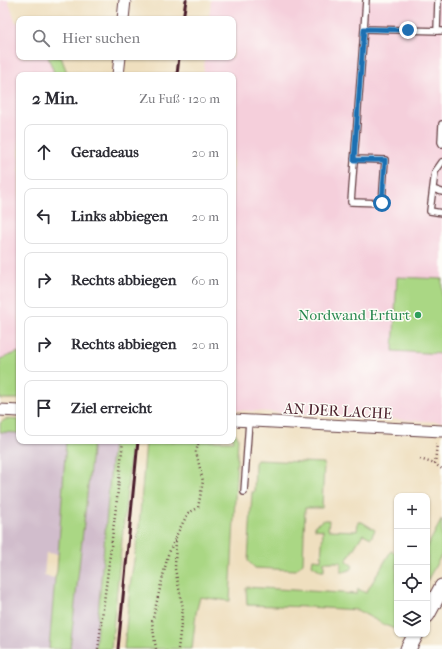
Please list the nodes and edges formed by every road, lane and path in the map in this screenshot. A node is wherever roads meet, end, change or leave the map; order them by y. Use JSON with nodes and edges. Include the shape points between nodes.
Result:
{"nodes":[{"id":1,"x":125,"y":0,"type":"edge"},
{"id":2,"x":366,"y":0,"type":"edge"},
{"id":3,"x":438,"y":0,"type":"edge"},
{"id":4,"x":123,"y":16,"type":"edge"},
{"id":5,"x":364,"y":29,"type":"junction"},
{"id":6,"x":439,"y":31,"type":"edge"},
{"id":7,"x":120,"y":60,"type":"edge"},
{"id":8,"x":118,"y":72,"type":"edge"},
{"id":9,"x":442,"y":124,"type":"edge"},
{"id":10,"x":442,"y":144,"type":"edge"},
{"id":11,"x":354,"y":160,"type":"junction"},
{"id":12,"x":442,"y":162,"type":"edge"},
{"id":13,"x":432,"y":189,"type":"junction"},
{"id":14,"x":442,"y":192,"type":"edge"},
{"id":15,"x":442,"y":213,"type":"edge"},
{"id":16,"x":0,"y":410,"type":"edge"},
{"id":17,"x":16,"y":411,"type":"edge"},
{"id":18,"x":236,"y":420,"type":"edge"},
{"id":19,"x":249,"y":421,"type":"junction"},
{"id":20,"x":440,"y":436,"type":"edge"},
{"id":21,"x":123,"y":444,"type":"edge"},
{"id":22,"x":198,"y":444,"type":"edge"},
{"id":23,"x":420,"y":459,"type":"dead end"},
{"id":24,"x":435,"y":464,"type":"junction"},
{"id":25,"x":442,"y":469,"type":"edge"},
{"id":26,"x":244,"y":492,"type":"dead end"},
{"id":27,"x":176,"y":536,"type":"junction"},
{"id":28,"x":442,"y":587,"type":"edge"},
{"id":29,"x":430,"y":609,"type":"edge"},
{"id":30,"x":414,"y":637,"type":"edge"},
{"id":31,"x":98,"y":649,"type":"edge"},
{"id":32,"x":156,"y":649,"type":"edge"},
{"id":33,"x":178,"y":649,"type":"edge"},
{"id":34,"x":408,"y":649,"type":"edge"}],
"edges":[{"from":1,"to":4,"type":"street"},
{"from":2,"to":5,"type":"lane"},
{"from":3,"to":6,"type":"lane"},
{"from":5,"to":6,"type":"lane"},
{"from":5,"to":11,"type":"lane"},
{"from":7,"to":8,"type":"street"},
{"from":9,"to":10,"type":"lane"},
{"from":11,"to":11,"type":"lane","via":[[351,202],[382,203],[385,160]]},
{"from":12,"to":13,"type":"lane","via":[[435,172]]},
{"from":13,"to":14,"type":"lane"},
{"from":13,"to":15,"type":"lane","via":[[430,211]]},
{"from":16,"to":17,"type":"street"},
{"from":18,"to":19,"type":"street","name":"AN DER LACHE"},
{"from":19,"to":20,"type":"street","name":"AN DER LACHE"},
{"from":19,"to":26,"type":"lane"},
{"from":20,"to":24,"type":"path"},
{"from":21,"to":31,"type":"path"},
{"from":22,"to":27,"type":"path","via":[[196,452],[203,481],[198,508],[188,513]]},
{"from":23,"to":24,"type":"path"},
{"from":24,"to":25,"type":"path"},
{"from":27,"to":32,"type":"path","via":[[168,555],[152,622]]},
{"from":27,"to":33,"type":"path","via":[[175,569],[183,608]]},
{"from":28,"to":29,"type":"main road"},
{"from":30,"to":34,"type":"main road"}]}
